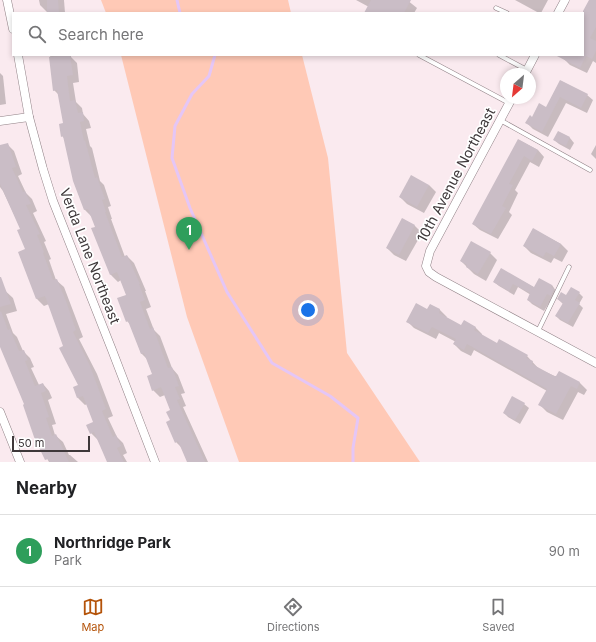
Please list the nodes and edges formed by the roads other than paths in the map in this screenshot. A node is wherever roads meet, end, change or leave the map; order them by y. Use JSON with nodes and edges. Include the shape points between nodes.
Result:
{"nodes":[{"id":1,"x":7,"y":0,"type":"edge"},
{"id":2,"x":565,"y":0,"type":"edge"},
{"id":3,"x":496,"y":8,"type":"dead end"},
{"id":4,"x":505,"y":12,"type":"edge"},
{"id":5,"x":559,"y":12,"type":"edge"},
{"id":6,"x":12,"y":24,"type":"edge"},
{"id":7,"x":18,"y":56,"type":"edge"},
{"id":8,"x":421,"y":56,"type":"edge"},
{"id":9,"x":501,"y":56,"type":"edge"},
{"id":10,"x":534,"y":56,"type":"edge"},
{"id":11,"x":520,"y":68,"type":"edge"},
{"id":12,"x":528,"y":68,"type":"edge"},
{"id":13,"x":500,"y":96,"type":"edge"},
{"id":14,"x":509,"y":104,"type":"edge"},
{"id":15,"x":30,"y":117,"type":"junction"},
{"id":16,"x":500,"y":120,"type":"junction"},
{"id":17,"x":0,"y":121,"type":"edge"},
{"id":18,"x":590,"y":170,"type":"dead end"},
{"id":19,"x":569,"y":267,"type":"dead end"},
{"id":20,"x":538,"y":332,"type":"junction"},
{"id":21,"x":596,"y":363,"type":"edge"},
{"id":22,"x":0,"y":412,"type":"edge"},
{"id":23,"x":20,"y":462,"type":"edge"},
{"id":24,"x":155,"y":462,"type":"edge"}],
"edges":[{"from":1,"to":6,"type":"street"},
{"from":2,"to":5,"type":"street"},
{"from":3,"to":4,"type":"lane"},
{"from":7,"to":15,"type":"street","name":"Verda Lane Northeast"},
{"from":8,"to":13,"type":"lane"},
{"from":9,"to":11,"type":"lane"},
{"from":10,"to":12,"type":"street"},
{"from":14,"to":16,"type":"street","name":"10th Avenue Northeast"},
{"from":15,"to":17,"type":"street"},
{"from":15,"to":24,"type":"street","name":"Verda Lane Northeast","via":[[53,200]]},
{"from":16,"to":18,"type":"lane"},
{"from":16,"to":20,"type":"street","name":"10th Avenue Northeast","via":[[430,251],[426,266],[436,277]]},
{"from":19,"to":20,"type":"lane"},
{"from":20,"to":21,"type":"street"},
{"from":22,"to":23,"type":"street"}]}
